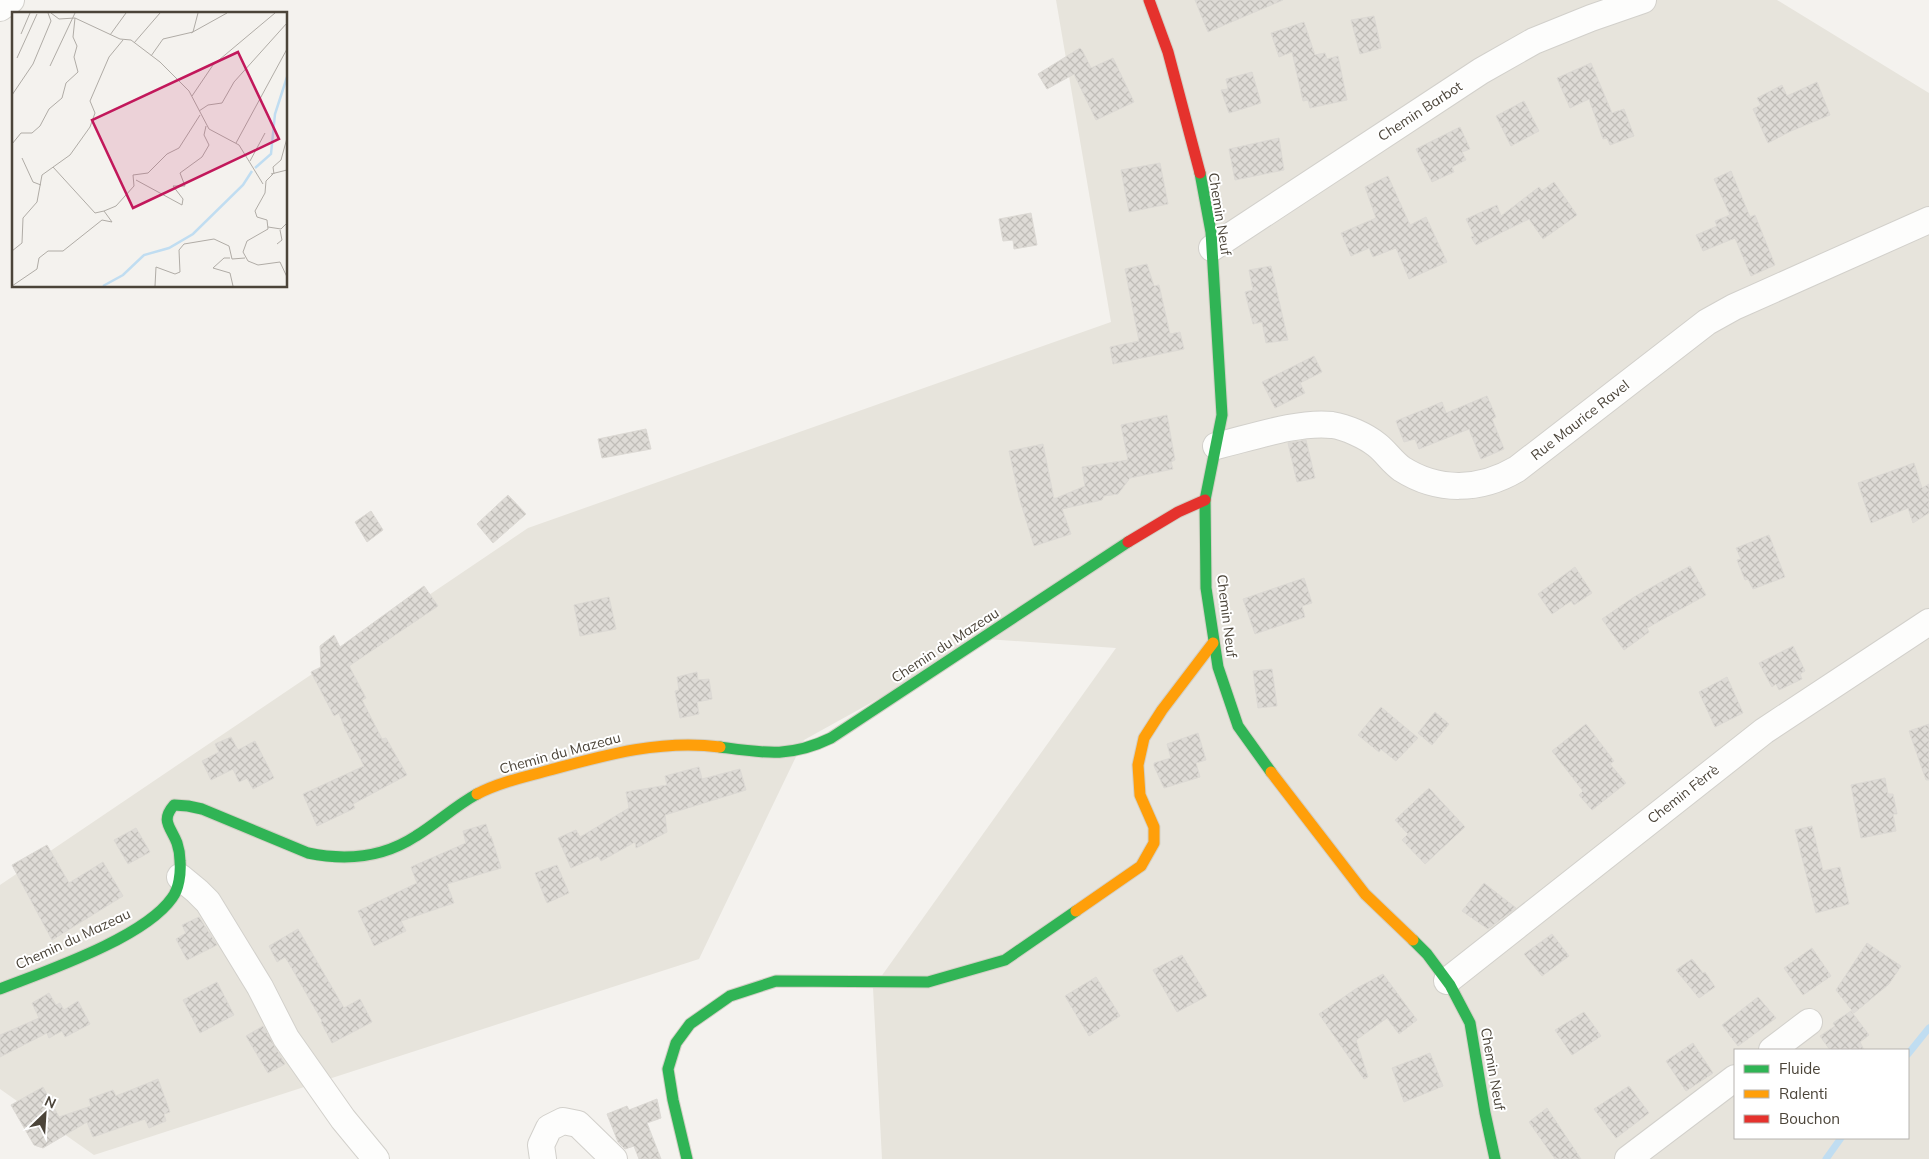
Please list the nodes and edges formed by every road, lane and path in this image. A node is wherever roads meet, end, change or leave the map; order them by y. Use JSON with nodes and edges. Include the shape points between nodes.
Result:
{"nodes":[{"id":1,"x":11,"y":0,"type":"edge"},
{"id":2,"x":1149,"y":0,"type":"edge"},
{"id":3,"x":1643,"y":0,"type":"edge"},
{"id":4,"x":0,"y":8,"type":"edge"},
{"id":5,"x":1929,"y":220,"type":"edge"},
{"id":6,"x":1212,"y":248,"type":"junction"},
{"id":7,"x":1216,"y":446,"type":"junction"},
{"id":8,"x":1205,"y":500,"type":"junction"},
{"id":9,"x":1929,"y":622,"type":"edge"},
{"id":10,"x":1213,"y":643,"type":"junction"},
{"id":11,"x":180,"y":877,"type":"junction"},
{"id":12,"x":1447,"y":980,"type":"junction"},
{"id":13,"x":0,"y":988,"type":"edge"},
{"id":14,"x":1809,"y":1022,"type":"dead end"},
{"id":15,"x":1773,"y":1049,"type":"edge"},
{"id":16,"x":1734,"y":1079,"type":"edge"},
{"id":17,"x":376,"y":1159,"type":"edge"},
{"id":18,"x":543,"y":1159,"type":"edge"},
{"id":19,"x":614,"y":1159,"type":"edge"},
{"id":20,"x":687,"y":1159,"type":"edge"},
{"id":21,"x":1495,"y":1159,"type":"edge"},
{"id":22,"x":1628,"y":1159,"type":"edge"}],
"edges":[{"from":1,"to":4,"type":"street"},
{"from":2,"to":6,"type":"street","name":"Chemin Neuf","via":[[1168,52],[1202,183]]},
{"from":3,"to":6,"type":"street","name":"Chemin Barbot","via":[[1534,41],[1481,70]]},
{"from":5,"to":7,"type":"street","name":"Rue Maurice Ravel","via":[[1707,322],[1517,470],[1501,479],[1454,487],[1426,481],[1401,468],[1377,444],[1333,425],[1308,424]]},
{"from":6,"to":7,"type":"street","name":"Chemin Neuf","via":[[1222,415]]},
{"from":7,"to":8,"type":"street","name":"Chemin Neuf"},
{"from":8,"to":10,"type":"street","name":"Chemin Neuf","via":[[1206,588]]},
{"from":8,"to":11,"type":"street","name":"Chemin du Mazeau","via":[[1148,529],[831,738],[810,748],[792,752],[689,744],[642,748],[505,782],[458,804],[395,848],[368,856],[318,857],[225,817],[190,806],[174,805],[166,820],[179,848]]},
{"from":9,"to":12,"type":"street","name":"Chemin Fèrrè","via":[[1764,731]]},
{"from":10,"to":12,"type":"street","name":"Chemin Neuf","via":[[1238,726],[1255,752],[1365,894],[1427,954]]},
{"from":10,"to":20,"type":"street","via":[[1144,738],[1138,765],[1140,795],[1154,827],[1154,843],[1141,866],[1005,960],[928,982],[776,981],[730,996],[690,1024],[676,1043],[668,1069]]},
{"from":11,"to":13,"type":"street","name":"Chemin du Mazeau","via":[[172,898],[154,917],[53,968]]},
{"from":11,"to":17,"type":"street","via":[[208,902],[260,987],[286,1038],[343,1119]]},
{"from":12,"to":21,"type":"street","name":"Chemin Neuf","via":[[1470,1023]]},
{"from":14,"to":15,"type":"street"},
{"from":16,"to":22,"type":"street"},
{"from":18,"to":19,"type":"street","via":[[541,1145],[549,1128],[563,1121],[578,1124]]}]}
